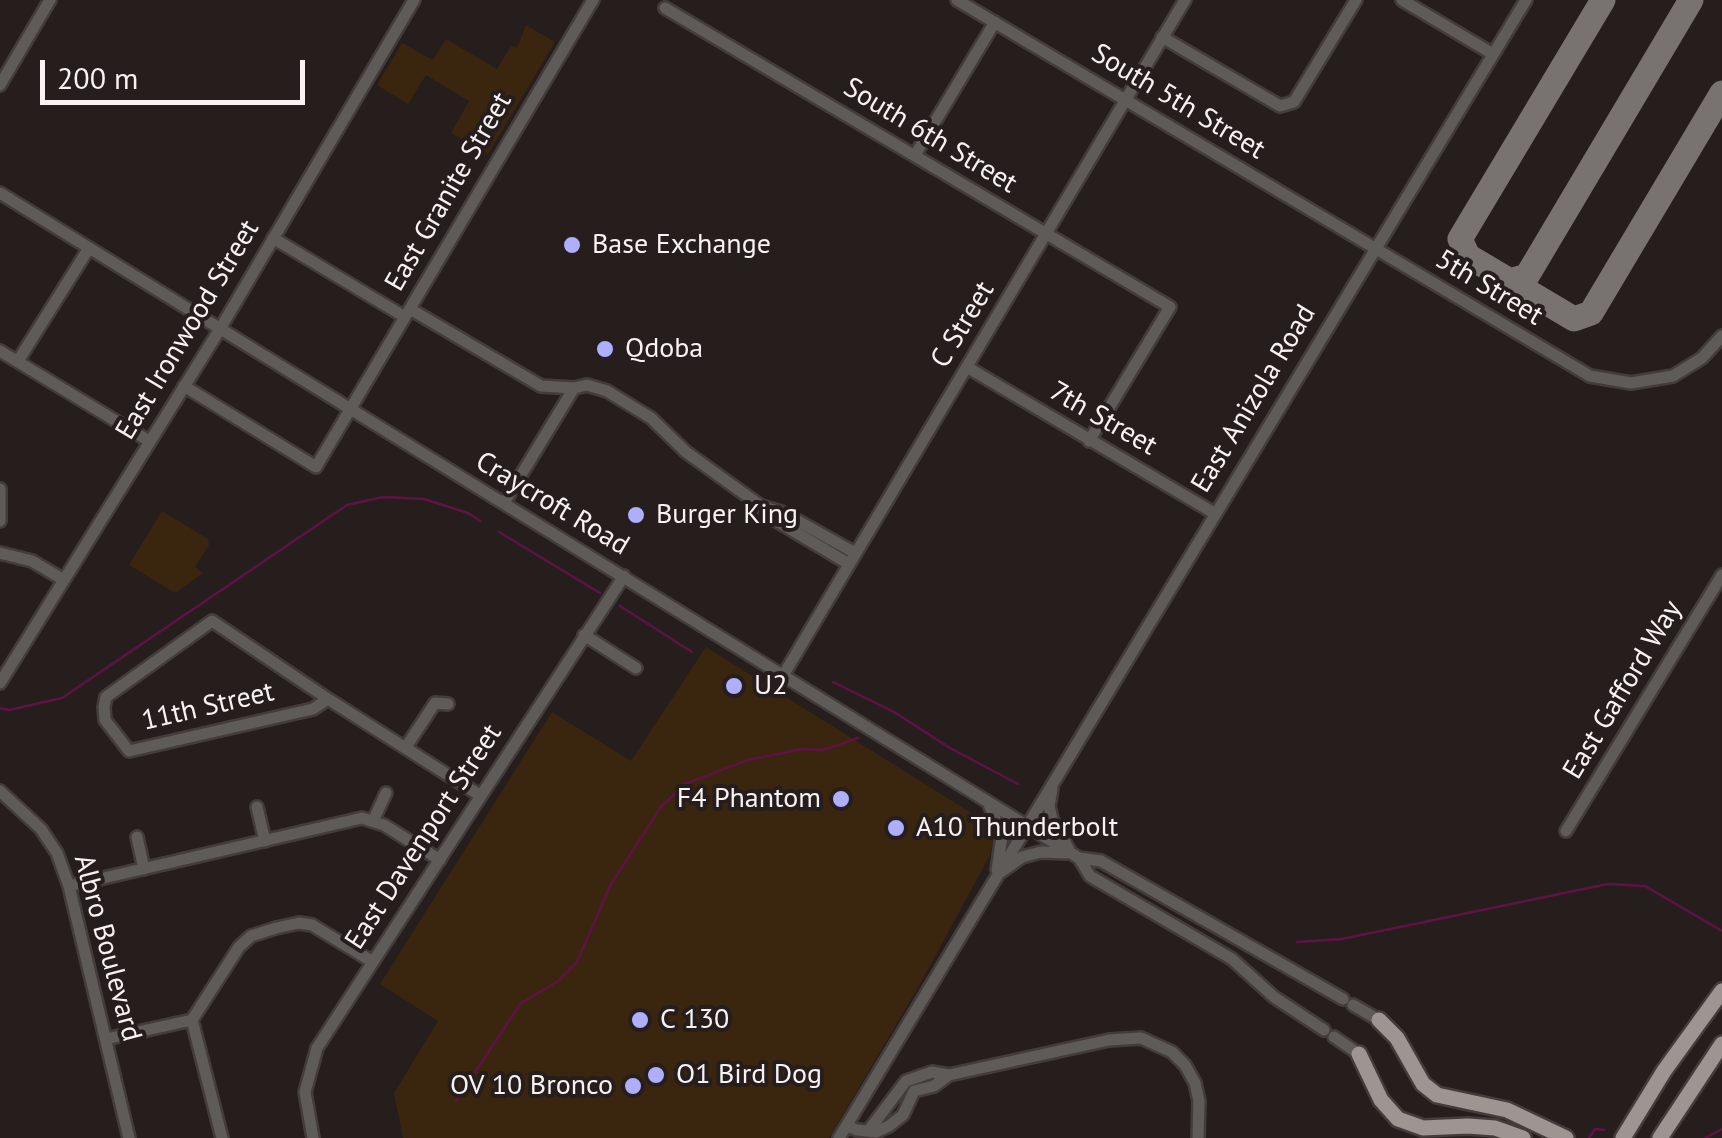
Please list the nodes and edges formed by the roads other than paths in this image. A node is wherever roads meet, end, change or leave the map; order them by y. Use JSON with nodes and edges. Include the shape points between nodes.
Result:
{"nodes":[{"id":1,"x":50,"y":0,"type":"edge"},
{"id":2,"x":414,"y":0,"type":"edge"},
{"id":3,"x":592,"y":0,"type":"edge"},
{"id":4,"x":956,"y":0,"type":"edge"},
{"id":5,"x":1184,"y":0,"type":"edge"},
{"id":6,"x":1356,"y":0,"type":"edge"},
{"id":7,"x":1402,"y":0,"type":"edge"},
{"id":8,"x":1526,"y":0,"type":"edge"},
{"id":9,"x":665,"y":8,"type":"dead end"},
{"id":10,"x":995,"y":22,"type":"junction"},
{"id":11,"x":1162,"y":37,"type":"junction"},
{"id":12,"x":1493,"y":54,"type":"junction"},
{"id":13,"x":0,"y":85,"type":"edge"},
{"id":14,"x":1125,"y":100,"type":"junction"},
{"id":15,"x":915,"y":156,"type":"junction"},
{"id":16,"x":0,"y":193,"type":"edge"},
{"id":17,"x":1046,"y":235,"type":"junction"},
{"id":18,"x":273,"y":238,"type":"junction"},
{"id":19,"x":89,"y":248,"type":"junction"},
{"id":20,"x":1374,"y":248,"type":"junction"},
{"id":21,"x":408,"y":313,"type":"junction"},
{"id":22,"x":220,"y":329,"type":"junction"},
{"id":23,"x":1722,"y":336,"type":"edge"},
{"id":24,"x":0,"y":350,"type":"edge"},
{"id":25,"x":18,"y":362,"type":"junction"},
{"id":26,"x":968,"y":367,"type":"junction"},
{"id":27,"x":184,"y":386,"type":"junction"},
{"id":28,"x":574,"y":388,"type":"junction"},
{"id":29,"x":350,"y":410,"type":"junction"},
{"id":30,"x":1089,"y":441,"type":"junction"},
{"id":31,"x":149,"y":442,"type":"junction"},
{"id":32,"x":0,"y":489,"type":"edge"},
{"id":33,"x":504,"y":503,"type":"junction"},
{"id":34,"x":1214,"y":513,"type":"junction"},
{"id":35,"x":0,"y":520,"type":"edge"},
{"id":36,"x":0,"y":553,"type":"edge"},
{"id":37,"x":852,"y":558,"type":"junction"},
{"id":38,"x":1722,"y":575,"type":"edge"},
{"id":39,"x":624,"y":576,"type":"junction"},
{"id":40,"x":64,"y":580,"type":"junction"},
{"id":41,"x":584,"y":635,"type":"junction"},
{"id":42,"x":636,"y":668,"type":"dead end"},
{"id":43,"x":784,"y":674,"type":"junction"},
{"id":44,"x":0,"y":682,"type":"edge"},
{"id":45,"x":328,"y":699,"type":"junction"},
{"id":46,"x":448,"y":704,"type":"dead end"},
{"id":47,"x":406,"y":747,"type":"junction"},
{"id":48,"x":1054,"y":780,"type":"junction"},
{"id":49,"x":0,"y":791,"type":"edge"},
{"id":50,"x":386,"y":793,"type":"dead end"},
{"id":51,"x":481,"y":796,"type":"junction"},
{"id":52,"x":988,"y":802,"type":"junction"},
{"id":53,"x":257,"y":807,"type":"dead end"},
{"id":54,"x":374,"y":821,"type":"junction"},
{"id":55,"x":1027,"y":826,"type":"junction"},
{"id":56,"x":1566,"y":831,"type":"dead end"},
{"id":57,"x":136,"y":838,"type":"dead end"},
{"id":58,"x":265,"y":841,"type":"junction"},
{"id":59,"x":1075,"y":855,"type":"junction"},
{"id":60,"x":440,"y":860,"type":"junction"},
{"id":61,"x":144,"y":869,"type":"junction"},
{"id":62,"x":996,"y":876,"type":"junction"},
{"id":63,"x":69,"y":886,"type":"junction"},
{"id":64,"x":374,"y":962,"type":"junction"},
{"id":65,"x":1722,"y":991,"type":"edge"},
{"id":66,"x":192,"y":1020,"type":"junction"},
{"id":67,"x":1379,"y":1020,"type":"joint"},
{"id":68,"x":106,"y":1039,"type":"junction"},
{"id":69,"x":1722,"y":1044,"type":"edge"},
{"id":70,"x":1359,"y":1054,"type":"joint"},
{"id":71,"x":948,"y":1076,"type":"junction"},
{"id":72,"x":1488,"y":1105,"type":"junction"},
{"id":73,"x":847,"y":1126,"type":"junction"},
{"id":74,"x":1436,"y":1128,"type":"junction"},
{"id":75,"x":868,"y":1130,"type":"junction"},
{"id":76,"x":129,"y":1138,"type":"edge"},
{"id":77,"x":222,"y":1138,"type":"edge"},
{"id":78,"x":314,"y":1138,"type":"edge"},
{"id":79,"x":839,"y":1138,"type":"edge"},
{"id":80,"x":1198,"y":1138,"type":"edge"},
{"id":81,"x":1523,"y":1138,"type":"edge"},
{"id":82,"x":1566,"y":1138,"type":"edge"},
{"id":83,"x":1623,"y":1138,"type":"edge"},
{"id":84,"x":1660,"y":1138,"type":"edge"}],
"edges":[{"from":1,"to":13,"type":"street"},
{"from":2,"to":18,"type":"street","name":"East Ironwood Street"},
{"from":3,"to":21,"type":"street","name":"East Granite Street"},
{"from":4,"to":10,"type":"street","name":"South 5th Street"},
{"from":5,"to":11,"type":"street","name":"C Street"},
{"from":6,"to":11,"type":"street","via":[[1294,102],[1280,106]]},
{"from":7,"to":12,"type":"street"},
{"from":8,"to":12,"type":"street","name":"East Anizola Road"},
{"from":9,"to":15,"type":"street","name":"South 6th Street"},
{"from":10,"to":14,"type":"street","name":"South 5th Street"},
{"from":10,"to":15,"type":"street"},
{"from":11,"to":14,"type":"street","name":"C Street"},
{"from":12,"to":20,"type":"street","name":"East Anizola Road"},
{"from":14,"to":17,"type":"street","name":"C Street"},
{"from":14,"to":20,"type":"street","name":"South 5th Street"},
{"from":15,"to":17,"type":"street","name":"South 6th Street"},
{"from":16,"to":19,"type":"street","name":"Craycroft Road"},
{"from":17,"to":26,"type":"street","name":"C Street"},
{"from":17,"to":30,"type":"street","name":"South 6th Street","via":[[1170,307]]},
{"from":18,"to":21,"type":"street"},
{"from":18,"to":22,"type":"street","name":"East Ironwood Street"},
{"from":19,"to":22,"type":"street","name":"Craycroft Road"},
{"from":19,"to":25,"type":"street"},
{"from":20,"to":23,"type":"street","name":"5th Street","via":[[1578,371],[1616,382],[1656,381],[1687,369]]},
{"from":20,"to":34,"type":"street","name":"East Anizola Road"},
{"from":21,"to":28,"type":"street","via":[[541,386]]},
{"from":21,"to":29,"type":"street","name":"East Granite Street"},
{"from":22,"to":27,"type":"street","name":"East Ironwood Street"},
{"from":22,"to":29,"type":"street","name":"Craycroft Road"},
{"from":24,"to":25,"type":"street"},
{"from":25,"to":31,"type":"street"},
{"from":26,"to":30,"type":"street","name":"7th Street"},
{"from":26,"to":37,"type":"street","name":"C Street"},
{"from":27,"to":29,"type":"street","name":"East Granite Street","via":[[316,468]]},
{"from":27,"to":31,"type":"street","name":"East Ironwood Street"},
{"from":28,"to":33,"type":"street"},
{"from":28,"to":37,"type":"street","via":[[601,388],[645,414],[770,517]]},
{"from":29,"to":33,"type":"street","name":"Craycroft Road"},
{"from":30,"to":34,"type":"street","name":"7th Street"},
{"from":31,"to":40,"type":"street","name":"East Ironwood Street"},
{"from":32,"to":35,"type":"street"},
{"from":33,"to":39,"type":"street","name":"Craycroft Road"},
{"from":34,"to":48,"type":"street","name":"East Anizola Road"},
{"from":36,"to":40,"type":"street","via":[[32,561]]},
{"from":37,"to":43,"type":"street","name":"C Street"},
{"from":38,"to":56,"type":"street","name":"East Gafford Way"},
{"from":39,"to":41,"type":"street","name":"East Davenport Street"},
{"from":39,"to":43,"type":"street","name":"Craycroft Road"},
{"from":40,"to":44,"type":"street","name":"East Ironwood Street"},
{"from":41,"to":42,"type":"street"},
{"from":41,"to":51,"type":"street","name":"East Davenport Street"},
{"from":43,"to":52,"type":"street","name":"Craycroft Road"},
{"from":45,"to":45,"type":"street","name":"11th Street","via":[[212,621],[106,697],[104,707],[105,720],[129,751]]},
{"from":45,"to":47,"type":"street","name":"11th Street"},
{"from":46,"to":47,"type":"street","via":[[434,703]]},
{"from":47,"to":51,"type":"street","name":"11th Street"},
{"from":48,"to":55,"type":"street","name":"East Anizola Road"},
{"from":48,"to":59,"type":"street","via":[[1048,806]]},
{"from":49,"to":63,"type":"street","name":"Albro Boulevard","via":[[41,828]]},
{"from":50,"to":54,"type":"street"},
{"from":51,"to":60,"type":"street","name":"East Davenport Street"},
{"from":52,"to":55,"type":"street","name":"Craycroft Road"},
{"from":52,"to":62,"type":"street","via":[[1002,836]]},
{"from":53,"to":58,"type":"street"},
{"from":54,"to":58,"type":"street","via":[[362,818]]},
{"from":54,"to":60,"type":"street"},
{"from":55,"to":59,"type":"street","name":"Craycroft Road"},
{"from":55,"to":62,"type":"street","name":"East Anizola Road"},
{"from":57,"to":61,"type":"street"},
{"from":58,"to":61,"type":"street"},
{"from":59,"to":62,"type":"street","via":[[1022,856]]},
{"from":59,"to":67,"type":"street","via":[[1100,861]]},
{"from":59,"to":70,"type":"street","via":[[1090,876],[1232,960]]},
{"from":60,"to":64,"type":"street","name":"East Davenport Street"},
{"from":61,"to":63,"type":"street"},
{"from":62,"to":73,"type":"street","name":"East Anizola Road"},
{"from":63,"to":68,"type":"street","name":"Albro Boulevard"},
{"from":64,"to":66,"type":"street","via":[[312,925],[257,933],[239,947]]},
{"from":64,"to":78,"type":"street","name":"East Davenport Street","via":[[310,1064],[306,1101]]},
{"from":65,"to":83,"type":"main road"},
{"from":66,"to":68,"type":"street"},
{"from":66,"to":77,"type":"street"},
{"from":67,"to":72,"type":"main road","via":[[1427,1088]]},
{"from":68,"to":76,"type":"street","name":"Albro Boulevard"},
{"from":69,"to":84,"type":"main road"},
{"from":70,"to":74,"type":"main road","via":[[1391,1113],[1408,1124]]},
{"from":71,"to":75,"type":"street","via":[[914,1091],[890,1126]]},
{"from":71,"to":75,"type":"street","via":[[932,1072],[906,1081]]},
{"from":71,"to":80,"type":"street","via":[[1141,1038],[1185,1064],[1199,1101]]},
{"from":72,"to":74,"type":"main road","via":[[1481,1116],[1454,1117]]},
{"from":72,"to":82,"type":"main road"},
{"from":73,"to":75,"type":"street"},
{"from":73,"to":79,"type":"street","name":"East Anizola Road"},
{"from":74,"to":81,"type":"main road","via":[[1494,1128]]}]}
